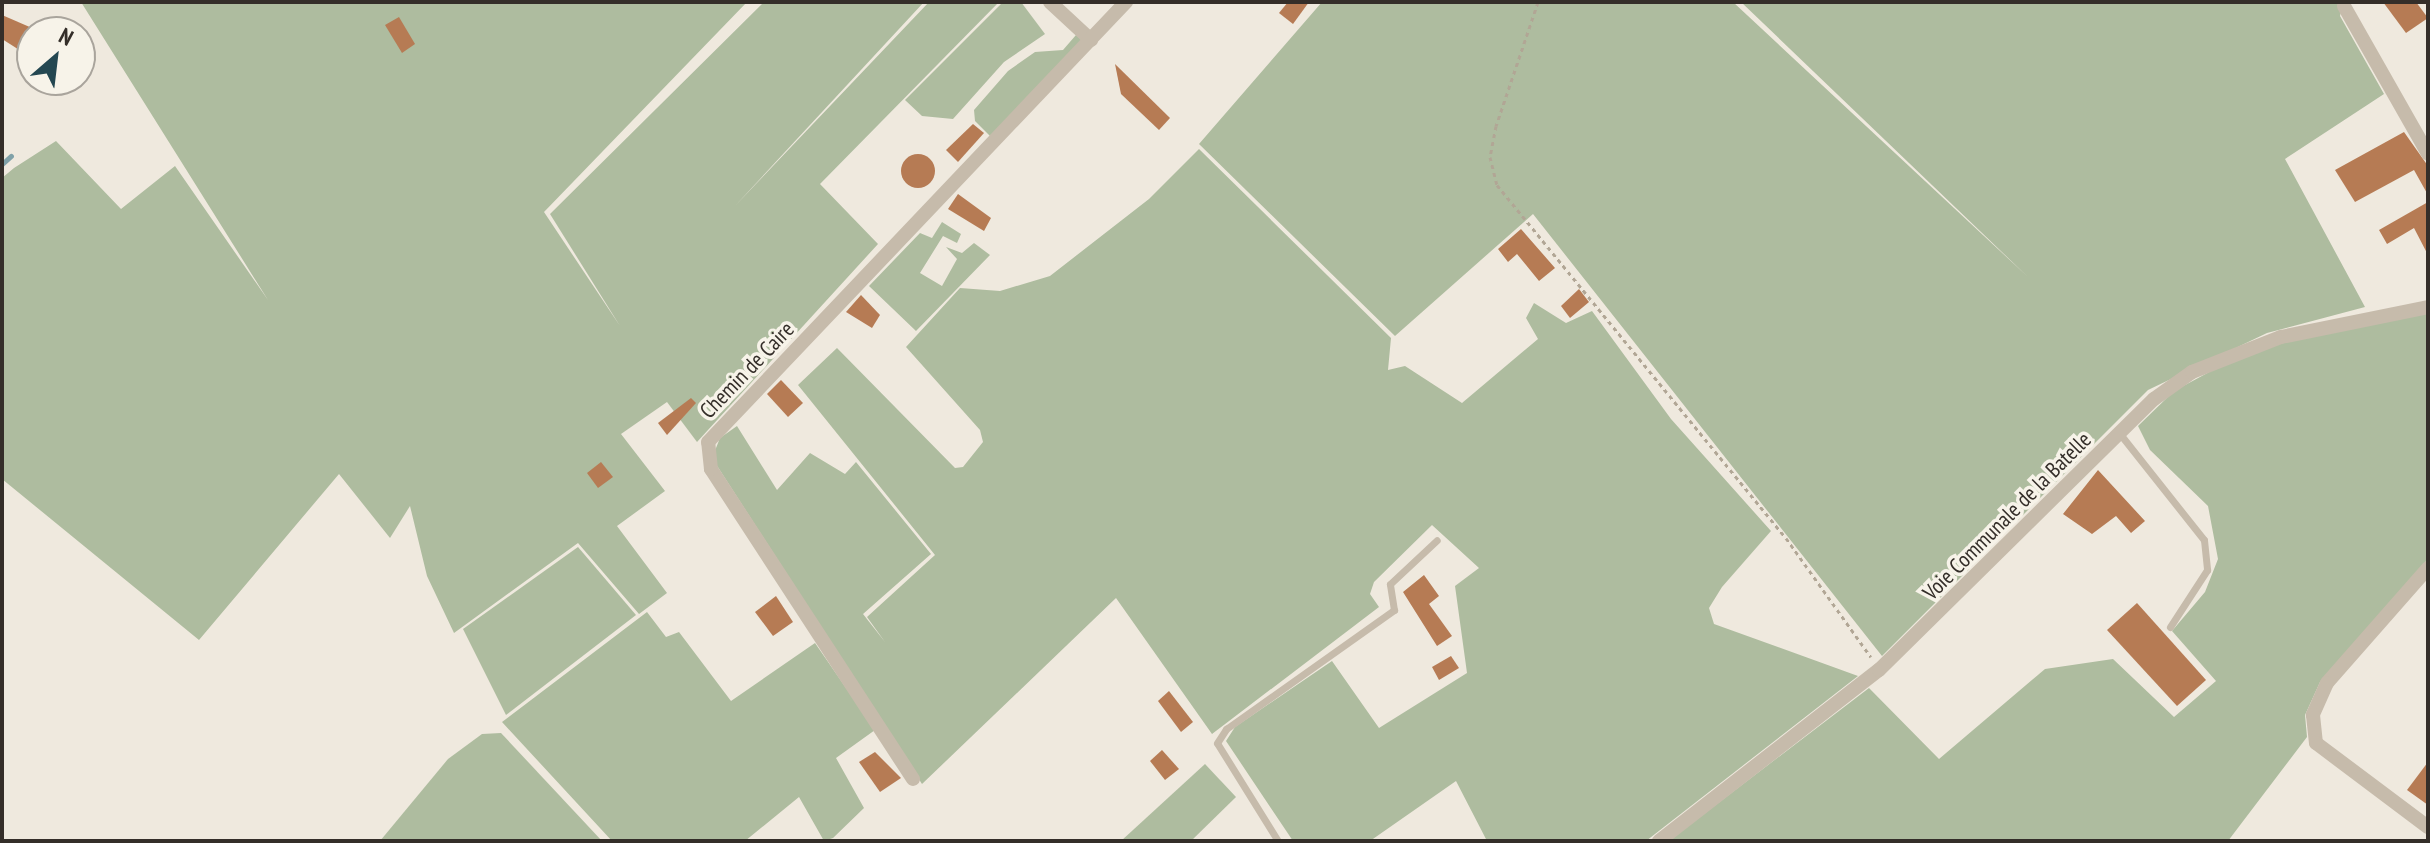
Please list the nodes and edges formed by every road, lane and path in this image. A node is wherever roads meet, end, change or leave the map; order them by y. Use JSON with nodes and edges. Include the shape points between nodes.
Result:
{"nodes":[{"id":1,"x":1050,"y":2,"type":"edge"},
{"id":2,"x":1126,"y":2,"type":"edge"},
{"id":3,"x":1538,"y":2,"type":"edge"},
{"id":4,"x":2344,"y":6,"type":"dead end"},
{"id":5,"x":1091,"y":40,"type":"junction"},
{"id":6,"x":2428,"y":154,"type":"edge"},
{"id":7,"x":2428,"y":307,"type":"edge"},
{"id":8,"x":2120,"y":434,"type":"junction"},
{"id":9,"x":1437,"y":540,"type":"dead end"},
{"id":10,"x":2428,"y":568,"type":"edge"},
{"id":11,"x":2170,"y":627,"type":"dead end"},
{"id":12,"x":1879,"y":670,"type":"junction"},
{"id":13,"x":913,"y":779,"type":"dead end"},
{"id":14,"x":2428,"y":827,"type":"edge"},
{"id":15,"x":1278,"y":841,"type":"edge"},
{"id":16,"x":1659,"y":841,"type":"edge"}],
"edges":[{"from":1,"to":5,"type":"street"},
{"from":2,"to":5,"type":"street","name":"Chemin de Caire"},
{"from":3,"to":12,"type":"path","via":[[1496,126],[1490,157],[1497,185],[1786,538]]},
{"from":4,"to":6,"type":"street"},
{"from":5,"to":13,"type":"street","name":"Chemin de Caire","via":[[708,442],[711,469]]},
{"from":7,"to":8,"type":"street","name":"Voie Communale de la Batelle","via":[[2344,320],[2233,354],[2166,390]]},
{"from":8,"to":11,"type":"lane","via":[[2204,540],[2207,570]]},
{"from":8,"to":12,"type":"street","name":"Voie Communale de la Batelle"},
{"from":9,"to":15,"type":"lane","via":[[1390,584],[1394,610],[1226,729],[1217,743]]},
{"from":10,"to":14,"type":"street","via":[[2327,683],[2313,715],[2316,743]]},
{"from":12,"to":16,"type":"street","name":"Voie Communale de la Batelle"}]}
